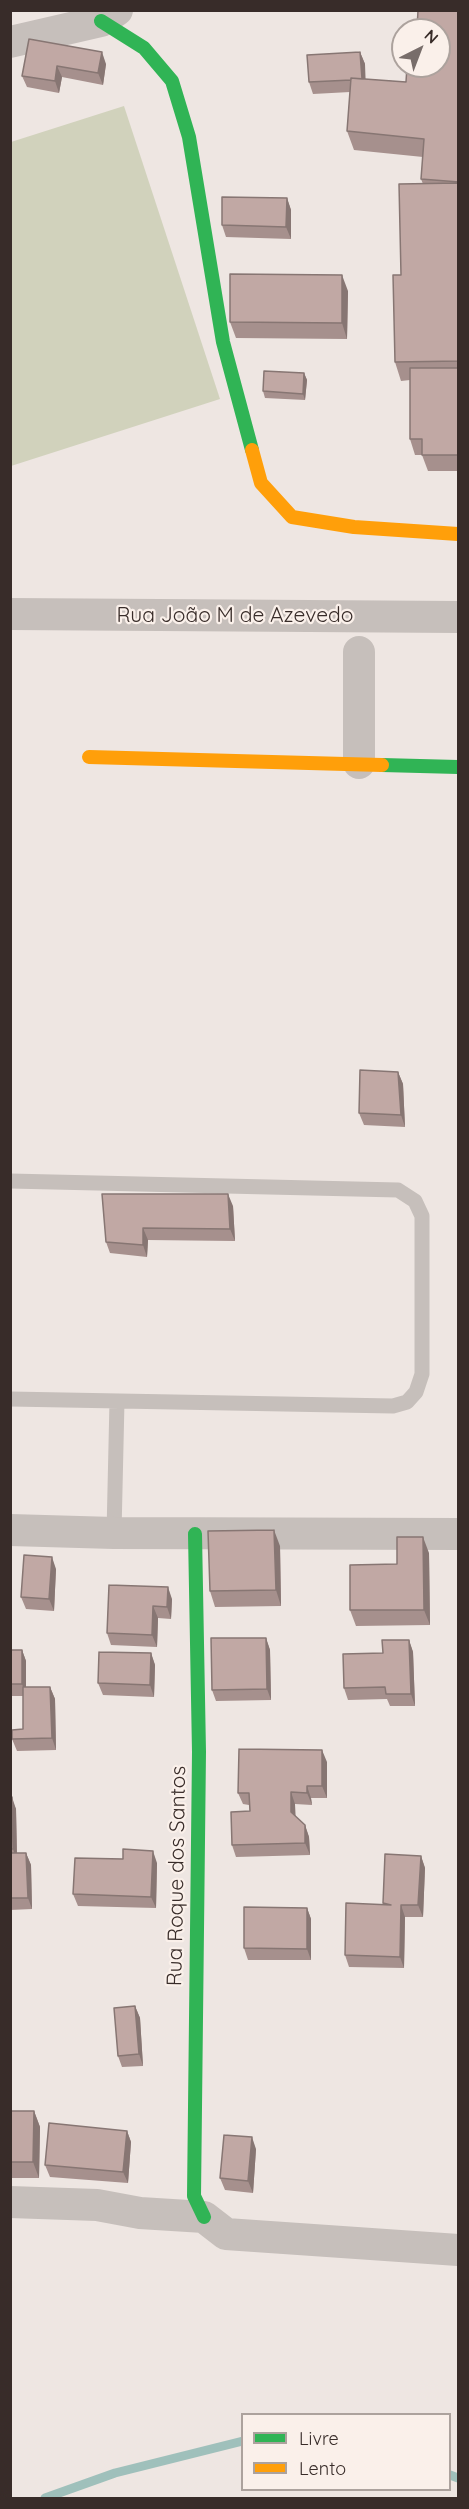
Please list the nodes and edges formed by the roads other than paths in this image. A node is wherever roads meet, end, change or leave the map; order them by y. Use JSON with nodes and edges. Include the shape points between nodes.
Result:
{"nodes":[{"id":1,"x":109,"y":16,"type":"edge"},
{"id":2,"x":10,"y":42,"type":"edge"},
{"id":3,"x":459,"y":534,"type":"edge"},
{"id":4,"x":10,"y":614,"type":"edge"},
{"id":5,"x":459,"y":617,"type":"edge"},
{"id":6,"x":359,"y":652,"type":"dead end"},
{"id":7,"x":89,"y":757,"type":"dead end"},
{"id":8,"x":358,"y":763,"type":"junction"},
{"id":9,"x":459,"y":767,"type":"edge"},
{"id":10,"x":10,"y":1180,"type":"edge"},
{"id":11,"x":10,"y":1399,"type":"edge"},
{"id":12,"x":117,"y":1401,"type":"junction"},
{"id":13,"x":10,"y":1530,"type":"edge"},
{"id":14,"x":114,"y":1533,"type":"junction"},
{"id":15,"x":195,"y":1534,"type":"junction"},
{"id":16,"x":459,"y":1534,"type":"edge"},
{"id":17,"x":10,"y":2202,"type":"edge"},
{"id":18,"x":204,"y":2217,"type":"junction"},
{"id":19,"x":459,"y":2250,"type":"edge"}],
"edges":[{"from":1,"to":2,"type":"street"},
{"from":1,"to":3,"type":"street","via":[[144,48],[171,81],[189,137],[223,342],[261,483],[292,516],[354,527]]},
{"from":4,"to":5,"type":"street","name":"Rua João M de Azevedo"},
{"from":6,"to":8,"type":"street"},
{"from":7,"to":8,"type":"street"},
{"from":8,"to":9,"type":"street"},
{"from":10,"to":12,"type":"lane","via":[[398,1190],[415,1201],[423,1216],[422,1374],[416,1392],[407,1402],[393,1406]]},
{"from":11,"to":12,"type":"lane"},
{"from":12,"to":14,"type":"lane"},
{"from":13,"to":14,"type":"street"},
{"from":14,"to":15,"type":"street"},
{"from":15,"to":16,"type":"street"},
{"from":15,"to":18,"type":"street","name":"Rua Roque dos Santos","via":[[199,1763],[194,2196]]},
{"from":17,"to":18,"type":"street","via":[[97,2205]]},
{"from":18,"to":19,"type":"street","via":[[226,2234]]}]}
